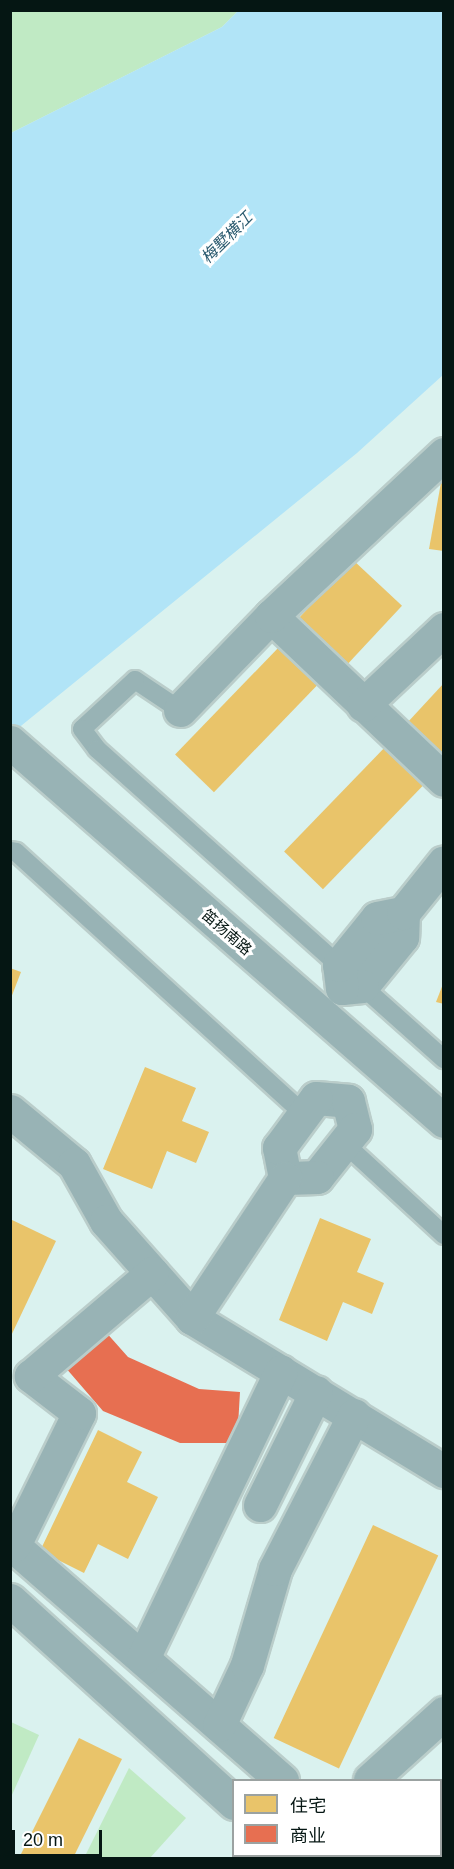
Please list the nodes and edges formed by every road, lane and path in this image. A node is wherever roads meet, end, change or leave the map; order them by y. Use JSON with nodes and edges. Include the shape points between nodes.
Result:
{"nodes":[{"id":1,"x":444,"y":454,"type":"edge"},
{"id":2,"x":271,"y":616,"type":"junction"},
{"id":3,"x":444,"y":630,"type":"edge"},
{"id":4,"x":363,"y":705,"type":"junction"},
{"id":5,"x":180,"y":710,"type":"joint"},
{"id":6,"x":11,"y":743,"type":"edge"},
{"id":7,"x":444,"y":780,"type":"edge"},
{"id":8,"x":10,"y":851,"type":"edge"},
{"id":9,"x":444,"y":862,"type":"edge"},
{"id":10,"x":348,"y":980,"type":"junction"},
{"id":11,"x":321,"y":1013,"type":"junction"},
{"id":12,"x":444,"y":1059,"type":"edge"},
{"id":13,"x":378,"y":1064,"type":"junction"},
{"id":14,"x":348,"y":1101,"type":"junction"},
{"id":15,"x":10,"y":1111,"type":"edge"},
{"id":16,"x":304,"y":1114,"type":"junction"},
{"id":17,"x":444,"y":1121,"type":"edge"},
{"id":18,"x":344,"y":1143,"type":"junction"},
{"id":19,"x":285,"y":1178,"type":"junction"},
{"id":20,"x":444,"y":1235,"type":"edge"},
{"id":21,"x":152,"y":1273,"type":"junction"},
{"id":22,"x":192,"y":1318,"type":"junction"},
{"id":23,"x":281,"y":1371,"type":"junction"},
{"id":24,"x":316,"y":1392,"type":"junction"},
{"id":25,"x":354,"y":1415,"type":"junction"},
{"id":26,"x":444,"y":1471,"type":"edge"},
{"id":27,"x":260,"y":1505,"type":"dead end"},
{"id":28,"x":12,"y":1544,"type":"edge"},
{"id":29,"x":10,"y":1600,"type":"edge"},
{"id":30,"x":143,"y":1658,"type":"junction"},
{"id":31,"x":444,"y":1713,"type":"edge"},
{"id":32,"x":219,"y":1725,"type":"junction"},
{"id":33,"x":281,"y":1779,"type":"edge"},
{"id":34,"x":371,"y":1779,"type":"edge"},
{"id":35,"x":232,"y":1801,"type":"edge"}],
"edges":[{"from":1,"to":2,"type":"street"},
{"from":2,"to":4,"type":"street"},
{"from":2,"to":5,"type":"street"},
{"from":3,"to":4,"type":"street"},
{"from":4,"to":7,"type":"street"},
{"from":5,"to":10,"type":"lane","via":[[135,680],[82,729],[97,749]]},
{"from":6,"to":11,"type":"street","name":"笛扬南路"},
{"from":8,"to":16,"type":"lane","via":[[16,852]]},
{"from":9,"to":10,"type":"street","via":[[403,913],[402,938]]},
{"from":10,"to":11,"type":"street"},
{"from":10,"to":12,"type":"lane"},
{"from":11,"to":13,"type":"street","name":"笛扬南路"},
{"from":13,"to":14,"type":"street"},
{"from":13,"to":17,"type":"street","name":"笛扬南路"},
{"from":14,"to":16,"type":"street","via":[[316,1098]]},
{"from":14,"to":18,"type":"street","via":[[355,1129]]},
{"from":15,"to":21,"type":"street","via":[[74,1164],[106,1221]]},
{"from":16,"to":19,"type":"street","via":[[279,1148]]},
{"from":18,"to":19,"type":"street","via":[[317,1177]]},
{"from":18,"to":20,"type":"lane"},
{"from":19,"to":22,"type":"street"},
{"from":21,"to":22,"type":"street"},
{"from":21,"to":28,"type":"street","via":[[31,1376],[79,1413]]},
{"from":22,"to":23,"type":"street"},
{"from":23,"to":24,"type":"street"},
{"from":23,"to":30,"type":"street"},
{"from":24,"to":25,"type":"street"},
{"from":24,"to":27,"type":"street"},
{"from":25,"to":26,"type":"street"},
{"from":25,"to":32,"type":"street","via":[[275,1569],[247,1665]]},
{"from":28,"to":30,"type":"street"},
{"from":29,"to":35,"type":"street"},
{"from":30,"to":32,"type":"street"},
{"from":31,"to":34,"type":"street"},
{"from":32,"to":33,"type":"street"}]}
